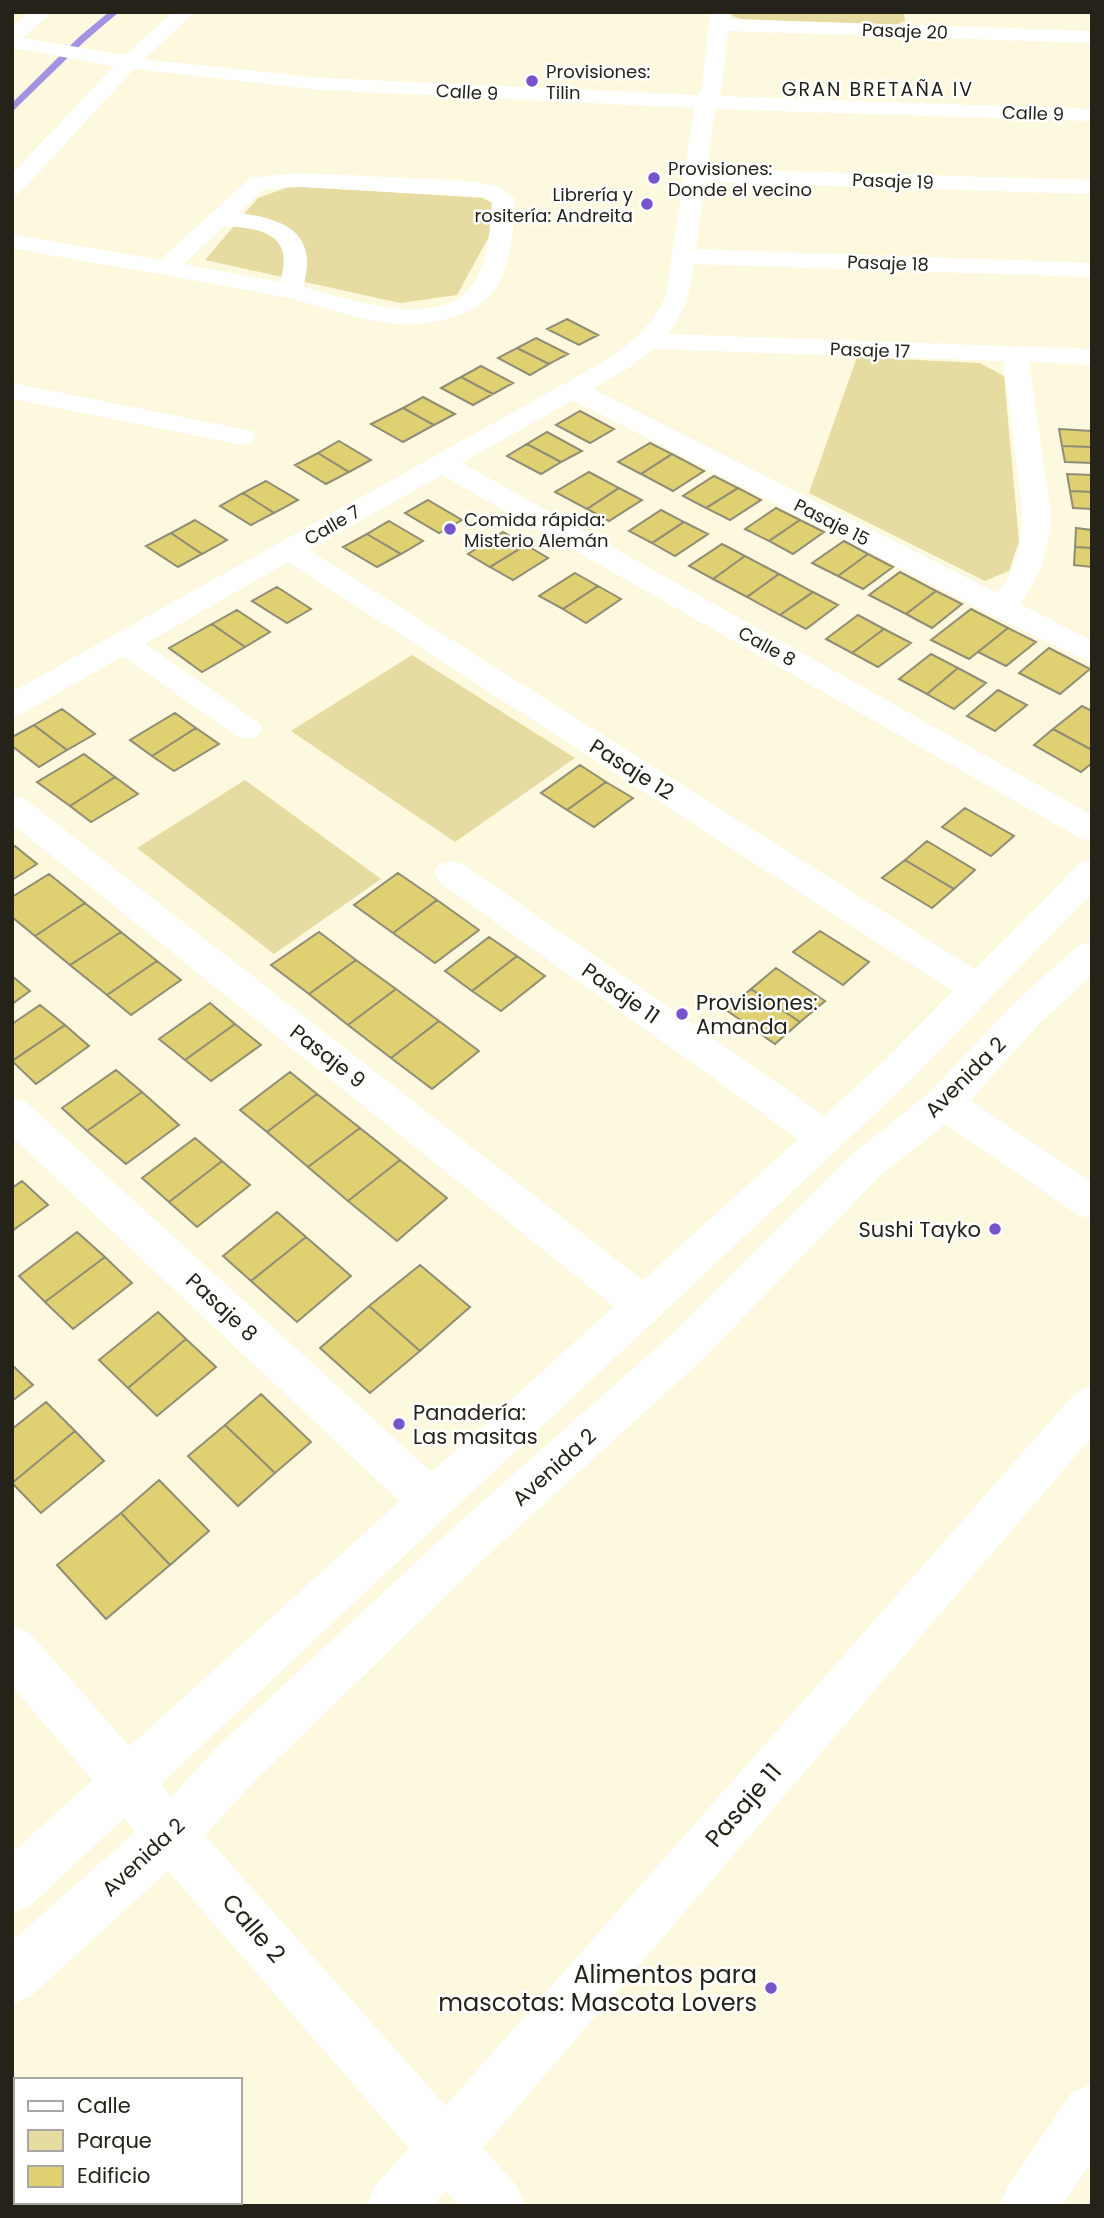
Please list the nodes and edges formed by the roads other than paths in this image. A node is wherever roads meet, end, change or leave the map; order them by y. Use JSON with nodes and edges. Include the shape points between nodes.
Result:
{"nodes":[{"id":1,"x":42,"y":12,"type":"edge"},
{"id":2,"x":186,"y":12,"type":"edge"},
{"id":3,"x":719,"y":18,"type":"edge"},
{"id":4,"x":920,"y":22,"type":"edge"},
{"id":5,"x":1092,"y":37,"type":"edge"},
{"id":6,"x":19,"y":42,"type":"edge"},
{"id":7,"x":128,"y":63,"type":"junction"},
{"id":8,"x":705,"y":102,"type":"junction"},
{"id":9,"x":1092,"y":115,"type":"edge"},
{"id":10,"x":695,"y":175,"type":"junction"},
{"id":11,"x":1092,"y":187,"type":"edge"},
{"id":12,"x":12,"y":188,"type":"edge"},
{"id":13,"x":219,"y":219,"type":"junction"},
{"id":14,"x":12,"y":241,"type":"edge"},
{"id":15,"x":683,"y":256,"type":"junction"},
{"id":16,"x":164,"y":269,"type":"junction"},
{"id":17,"x":1092,"y":270,"type":"edge"},
{"id":18,"x":289,"y":291,"type":"junction"},
{"id":19,"x":649,"y":341,"type":"junction"},
{"id":20,"x":1015,"y":355,"type":"junction"},
{"id":21,"x":1092,"y":357,"type":"edge"},
{"id":22,"x":573,"y":389,"type":"junction"},
{"id":23,"x":12,"y":391,"type":"edge"},
{"id":24,"x":242,"y":437,"type":"dead end"},
{"id":25,"x":441,"y":463,"type":"junction"},
{"id":26,"x":288,"y":550,"type":"junction"},
{"id":27,"x":1001,"y":608,"type":"junction"},
{"id":28,"x":124,"y":643,"type":"junction"},
{"id":29,"x":1092,"y":653,"type":"edge"},
{"id":30,"x":12,"y":706,"type":"edge"},
{"id":31,"x":247,"y":729,"type":"dead end"},
{"id":32,"x":12,"y":806,"type":"edge"},
{"id":33,"x":1092,"y":830,"type":"edge"},
{"id":34,"x":1092,"y":872,"type":"edge"},
{"id":35,"x":451,"y":873,"type":"dead end"},
{"id":36,"x":1092,"y":954,"type":"edge"},
{"id":37,"x":976,"y":988,"type":"junction"},
{"id":38,"x":944,"y":1103,"type":"junction"},
{"id":39,"x":12,"y":1113,"type":"edge"},
{"id":40,"x":825,"y":1137,"type":"junction"},
{"id":41,"x":1092,"y":1203,"type":"edge"},
{"id":42,"x":643,"y":1306,"type":"junction"},
{"id":43,"x":1092,"y":1405,"type":"edge"},
{"id":44,"x":431,"y":1501,"type":"junction"},
{"id":45,"x":12,"y":1649,"type":"edge"},
{"id":46,"x":127,"y":1782,"type":"junction"},
{"id":47,"x":170,"y":1835,"type":"junction"},
{"id":48,"x":12,"y":1888,"type":"edge"},
{"id":49,"x":12,"y":1977,"type":"edge"},
{"id":50,"x":1092,"y":2112,"type":"edge"},
{"id":51,"x":446,"y":2147,"type":"junction"},
{"id":52,"x":395,"y":2206,"type":"edge"},
{"id":53,"x":497,"y":2206,"type":"edge"},
{"id":54,"x":1027,"y":2206,"type":"edge"}],
"edges":[{"from":1,"to":6,"type":"street","name":"Calle 9"},
{"from":2,"to":7,"type":"street"},
{"from":3,"to":4,"type":"street","name":"Pasaje 20"},
{"from":3,"to":8,"type":"street","via":[[712,88]]},
{"from":4,"to":5,"type":"street","name":"Pasaje 20"},
{"from":6,"to":7,"type":"street","name":"Calle 9"},
{"from":7,"to":8,"type":"street","name":"Calle 9","via":[[321,84]]},
{"from":7,"to":12,"type":"street"},
{"from":8,"to":9,"type":"street","name":"Calle 9"},
{"from":8,"to":10,"type":"street"},
{"from":10,"to":11,"type":"street","name":"Pasaje 19"},
{"from":10,"to":15,"type":"street"},
{"from":13,"to":16,"type":"street"},
{"from":13,"to":18,"type":"street","via":[[243,219],[278,228],[294,243],[298,261]]},
{"from":13,"to":18,"type":"street","via":[[258,183],[299,180],[490,191],[504,200],[500,244],[485,284],[475,297],[444,312],[391,316]]},
{"from":14,"to":16,"type":"street"},
{"from":15,"to":17,"type":"street","name":"Pasaje 18"},
{"from":15,"to":19,"type":"street","via":[[674,307]]},
{"from":16,"to":18,"type":"street"},
{"from":19,"to":20,"type":"street","name":"Pasaje 17"},
{"from":19,"to":22,"type":"street","name":"Calle 7"},
{"from":20,"to":21,"type":"street","name":"Pasaje 17"},
{"from":20,"to":27,"type":"street","via":[[1037,540],[1031,566]]},
{"from":22,"to":25,"type":"street","name":"Calle 7"},
{"from":22,"to":27,"type":"street","name":"Pasaje 15"},
{"from":23,"to":24,"type":"street"},
{"from":25,"to":26,"type":"street","name":"Calle 7"},
{"from":25,"to":33,"type":"street","name":"Calle 8"},
{"from":26,"to":28,"type":"street","name":"Calle 7"},
{"from":26,"to":37,"type":"street","name":"Pasaje 12"},
{"from":27,"to":29,"type":"street","name":"Pasaje 15"},
{"from":28,"to":30,"type":"street","name":"Calle 7"},
{"from":28,"to":31,"type":"street"},
{"from":32,"to":42,"type":"street","name":"Pasaje 9"},
{"from":34,"to":37,"type":"street"},
{"from":35,"to":40,"type":"street","name":"Pasaje 11"},
{"from":36,"to":38,"type":"street","name":"Avenida 2","via":[[1026,1014]]},
{"from":37,"to":40,"type":"street","via":[[897,1071]]},
{"from":38,"to":41,"type":"street"},
{"from":38,"to":47,"type":"street","name":"Avenida 2","via":[[866,1165],[687,1347],[472,1540],[237,1763]]},
{"from":39,"to":44,"type":"street","name":"Pasaje 8"},
{"from":40,"to":42,"type":"street"},
{"from":42,"to":44,"type":"street"},
{"from":43,"to":51,"type":"street","name":"Pasaje 11"},
{"from":44,"to":46,"type":"street"},
{"from":45,"to":46,"type":"street","name":"Calle 2"},
{"from":46,"to":47,"type":"street","name":"Calle 2"},
{"from":46,"to":48,"type":"street"},
{"from":47,"to":49,"type":"street","name":"Avenida 2"},
{"from":47,"to":51,"type":"street","name":"Calle 2"},
{"from":50,"to":54,"type":"street"},
{"from":51,"to":52,"type":"street","name":"Pasaje 11"},
{"from":51,"to":53,"type":"street","name":"Calle 2"}]}
